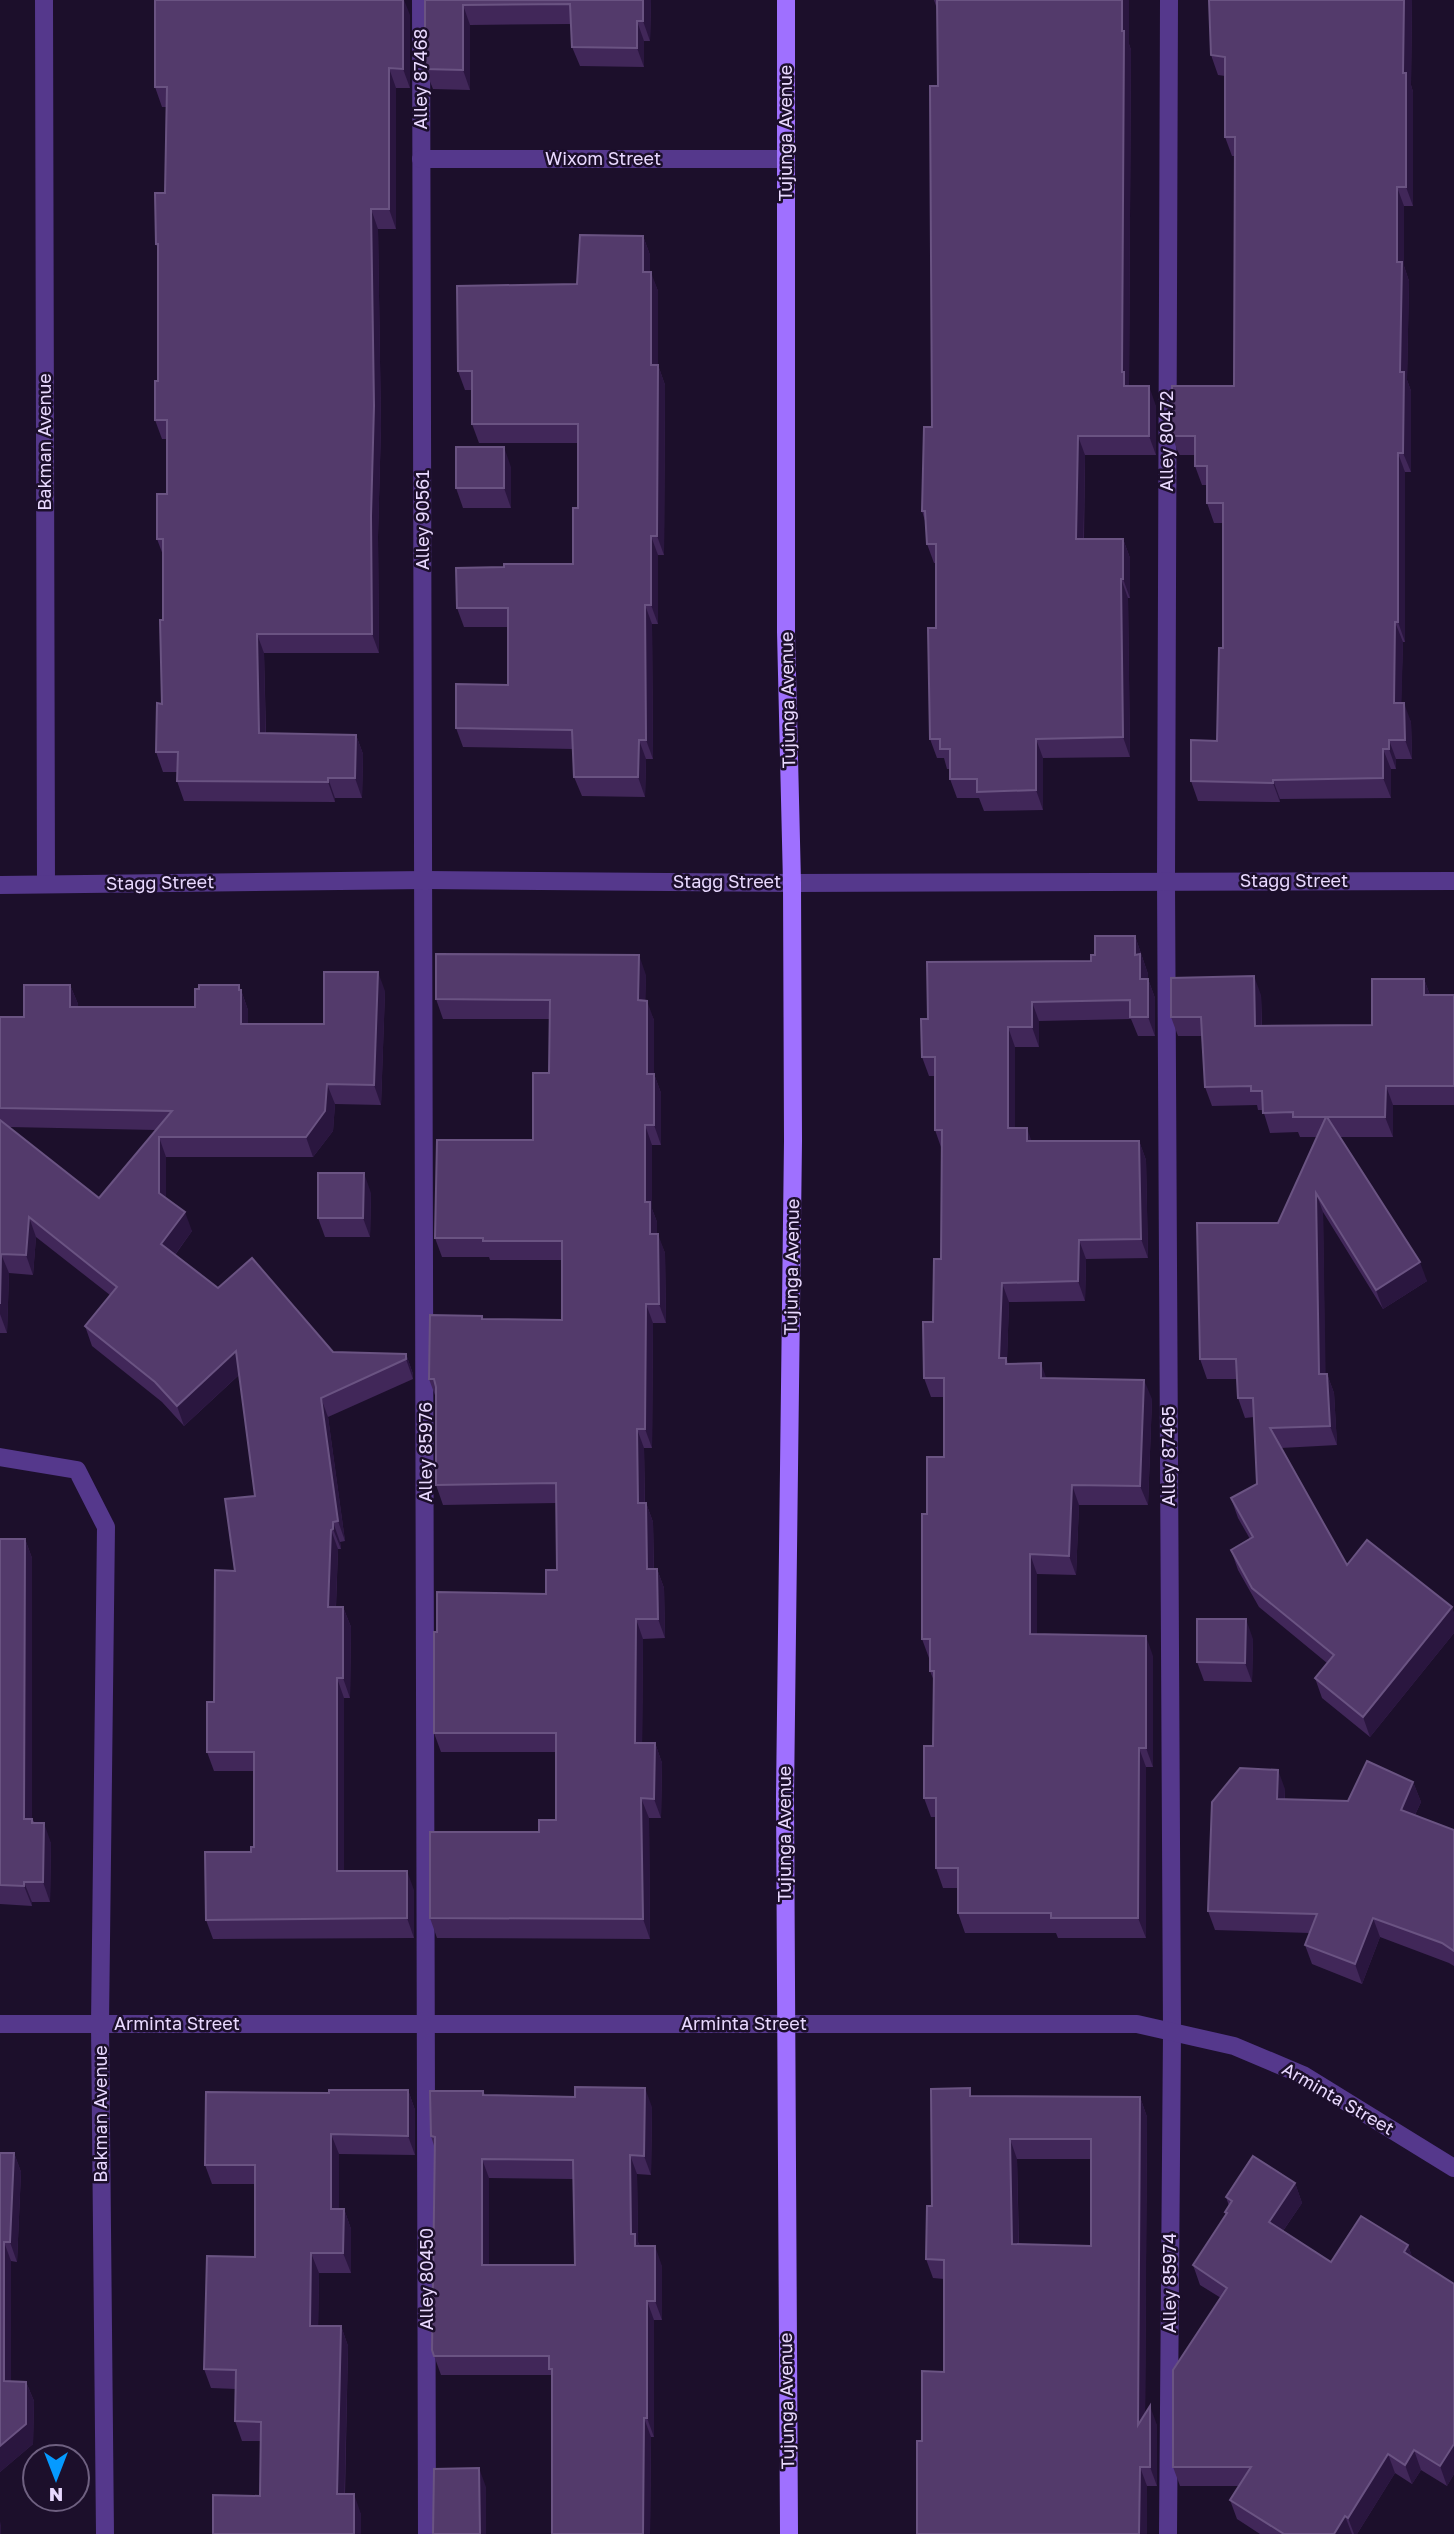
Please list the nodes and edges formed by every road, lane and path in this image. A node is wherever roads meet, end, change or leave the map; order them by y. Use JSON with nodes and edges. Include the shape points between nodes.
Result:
{"nodes":[{"id":1,"x":44,"y":0,"type":"edge"},
{"id":2,"x":421,"y":0,"type":"edge"},
{"id":3,"x":786,"y":0,"type":"edge"},
{"id":4,"x":1169,"y":0,"type":"edge"},
{"id":5,"x":421,"y":159,"type":"junction"},
{"id":6,"x":786,"y":159,"type":"junction"},
{"id":7,"x":425,"y":880,"type":"junction"},
{"id":8,"x":1166,"y":881,"type":"junction"},
{"id":9,"x":1454,"y":881,"type":"edge"},
{"id":10,"x":792,"y":883,"type":"junction"},
{"id":11,"x":46,"y":884,"type":"junction"},
{"id":12,"x":0,"y":885,"type":"edge"},
{"id":13,"x":0,"y":1457,"type":"edge"},
{"id":14,"x":0,"y":2024,"type":"edge"},
{"id":15,"x":100,"y":2024,"type":"junction"},
{"id":16,"x":427,"y":2024,"type":"junction"},
{"id":17,"x":785,"y":2024,"type":"junction"},
{"id":18,"x":1172,"y":2032,"type":"junction"},
{"id":19,"x":1454,"y":2168,"type":"edge"},
{"id":20,"x":105,"y":2534,"type":"edge"},
{"id":21,"x":427,"y":2534,"type":"edge"},
{"id":22,"x":789,"y":2534,"type":"edge"},
{"id":23,"x":1168,"y":2534,"type":"edge"}],
"edges":[{"from":1,"to":11,"type":"street","name":"Bakman Avenue"},
{"from":2,"to":5,"type":"street","name":"Alley 87468"},
{"from":3,"to":6,"type":"street","name":"Tujunga Avenue"},
{"from":4,"to":8,"type":"street","name":"Alley 80472"},
{"from":5,"to":6,"type":"street","name":"Wixom Street"},
{"from":5,"to":7,"type":"street","name":"Alley 90561"},
{"from":6,"to":10,"type":"street","name":"Tujunga Avenue","via":[[786,632]]},
{"from":7,"to":10,"type":"street","name":"Stagg Street"},
{"from":7,"to":11,"type":"street","name":"Stagg Street"},
{"from":7,"to":16,"type":"street","name":"Alley 85976"},
{"from":8,"to":9,"type":"street","name":"Stagg Street"},
{"from":8,"to":10,"type":"street","name":"Stagg Street"},
{"from":8,"to":18,"type":"street","name":"Alley 87465"},
{"from":10,"to":17,"type":"street","name":"Tujunga Avenue"},
{"from":11,"to":12,"type":"street","name":"Stagg Street"},
{"from":13,"to":15,"type":"street","name":"Bakman Avenue","via":[[77,1470],[106,1527]]},
{"from":14,"to":15,"type":"street","name":"Arminta Street"},
{"from":15,"to":16,"type":"street","name":"Arminta Street"},
{"from":15,"to":20,"type":"street","name":"Bakman Avenue"},
{"from":16,"to":17,"type":"street","name":"Arminta Street"},
{"from":16,"to":21,"type":"street","name":"Alley 80450"},
{"from":17,"to":18,"type":"street","name":"Arminta Street","via":[[1137,2024]]},
{"from":17,"to":22,"type":"street","name":"Tujunga Avenue"},
{"from":18,"to":19,"type":"street","name":"Arminta Street","via":[[1234,2046],[1303,2075]]},
{"from":18,"to":23,"type":"street","name":"Alley 85974"}]}
